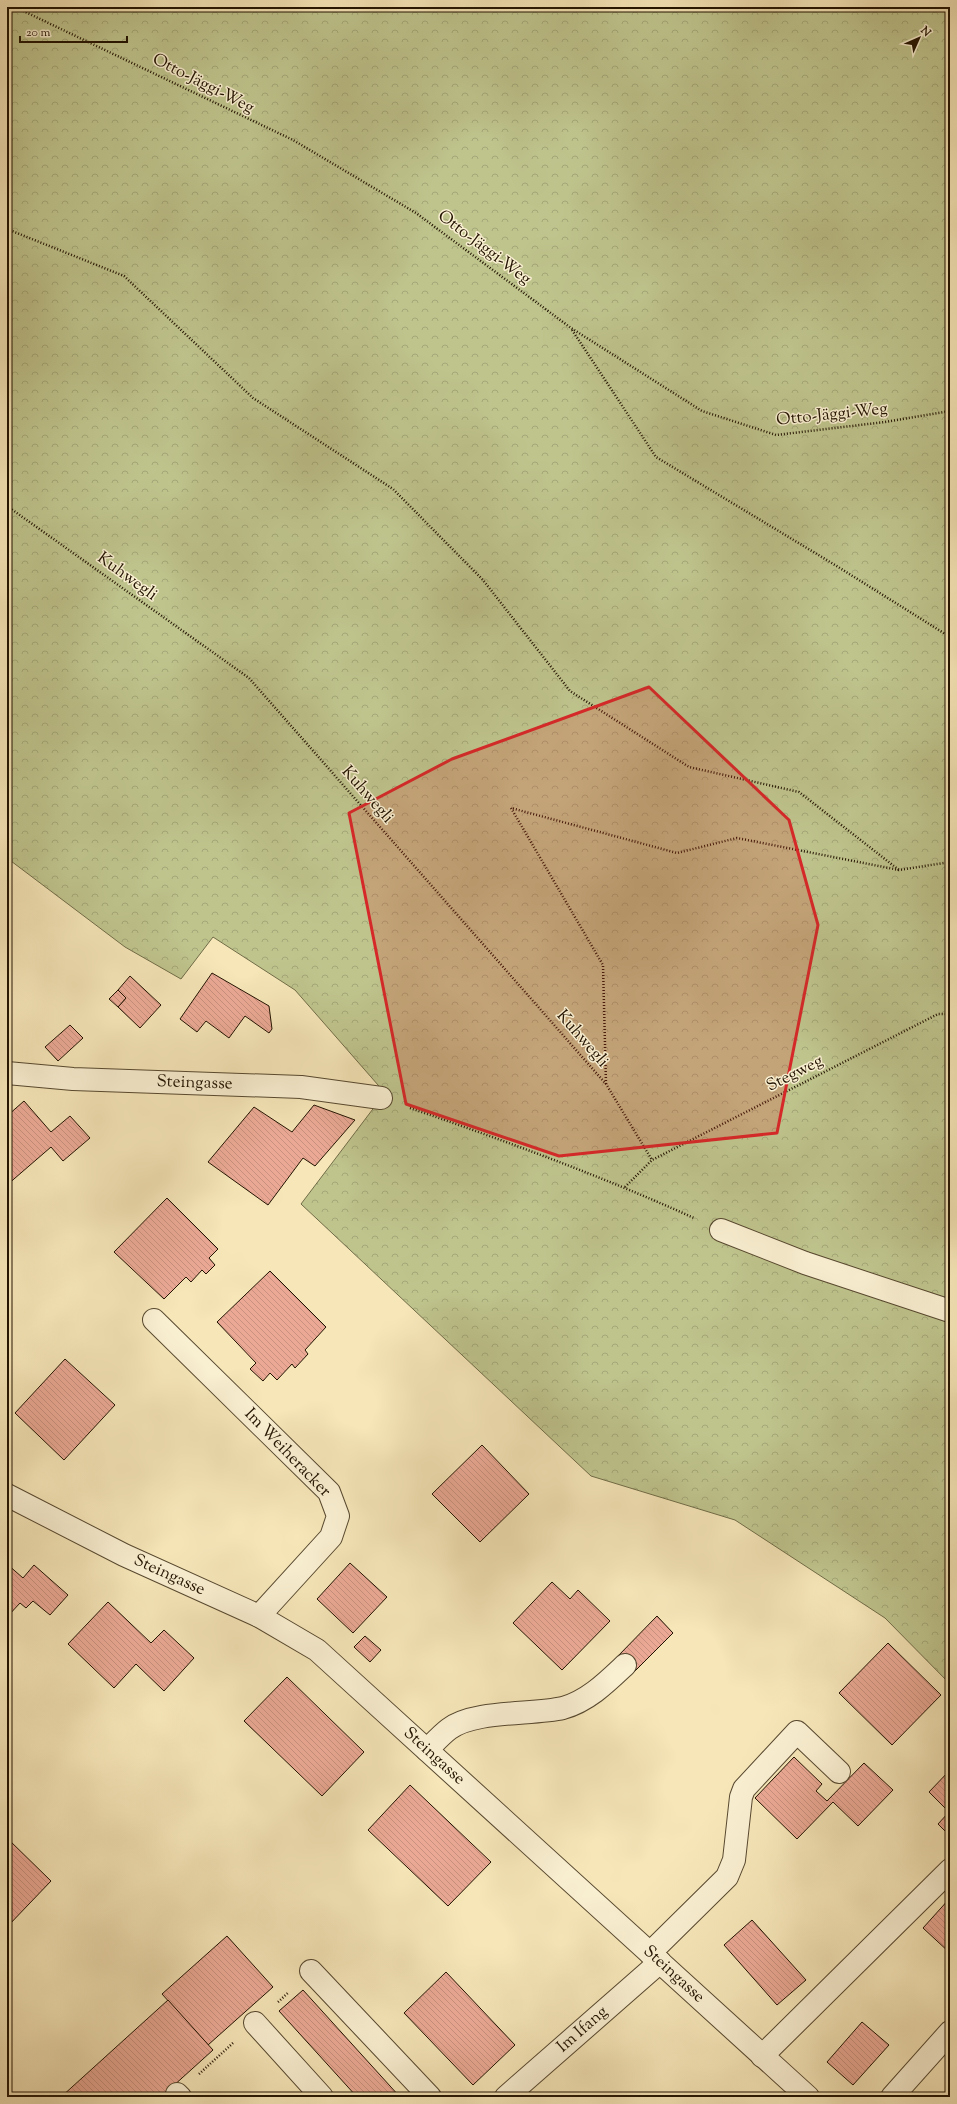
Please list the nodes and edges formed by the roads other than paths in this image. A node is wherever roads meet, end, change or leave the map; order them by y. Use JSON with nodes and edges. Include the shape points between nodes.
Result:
{"nodes":[{"id":1,"x":7,"y":1073,"type":"edge"},
{"id":2,"x":381,"y":1098,"type":"road end"},
{"id":3,"x":721,"y":1230,"type":"road end"},
{"id":4,"x":950,"y":1311,"type":"edge"},
{"id":5,"x":154,"y":1320,"type":"dead end"},
{"id":6,"x":7,"y":1495,"type":"edge"},
{"id":7,"x":259,"y":1616,"type":"junction"},
{"id":8,"x":625,"y":1665,"type":"dead end"},
{"id":9,"x":427,"y":1750,"type":"junction"},
{"id":10,"x":839,"y":1772,"type":"dead end"},
{"id":11,"x":950,"y":1870,"type":"edge"},
{"id":12,"x":655,"y":1958,"type":"junction"},
{"id":13,"x":311,"y":1971,"type":"dead end"},
{"id":14,"x":255,"y":2023,"type":"dead end"},
{"id":15,"x":950,"y":2032,"type":"edge"},
{"id":16,"x":762,"y":2056,"type":"junction"},
{"id":17,"x":322,"y":2097,"type":"edge"},
{"id":18,"x":430,"y":2097,"type":"edge"},
{"id":19,"x":506,"y":2097,"type":"edge"},
{"id":20,"x":808,"y":2097,"type":"edge"},
{"id":21,"x":892,"y":2097,"type":"edge"}],
"edges":[{"from":1,"to":2,"type":"street","name":"Steingasse","via":[[73,1079],[301,1086]]},
{"from":3,"to":4,"type":"street","via":[[805,1263]]},
{"from":5,"to":7,"type":"street","name":"Im Weiheracker","via":[[329,1492],[338,1516],[331,1537]]},
{"from":6,"to":7,"type":"street","name":"Steingasse","via":[[124,1556]]},
{"from":7,"to":9,"type":"street","name":"Steingasse","via":[[317,1650]]},
{"from":8,"to":9,"type":"street","via":[[582,1700],[563,1708],[468,1720],[450,1728]]},
{"from":9,"to":12,"type":"street","name":"Steingasse"},
{"from":10,"to":12,"type":"street","name":"Im Ifang","via":[[797,1732],[744,1788],[734,1860],[727,1877]]},
{"from":11,"to":16,"type":"street"},
{"from":12,"to":16,"type":"street","name":"Steingasse"},
{"from":12,"to":19,"type":"street","name":"Im Ifang"},
{"from":13,"to":18,"type":"street"},
{"from":14,"to":17,"type":"street"},
{"from":15,"to":21,"type":"street"},
{"from":16,"to":20,"type":"street","name":"Steingasse"}]}
